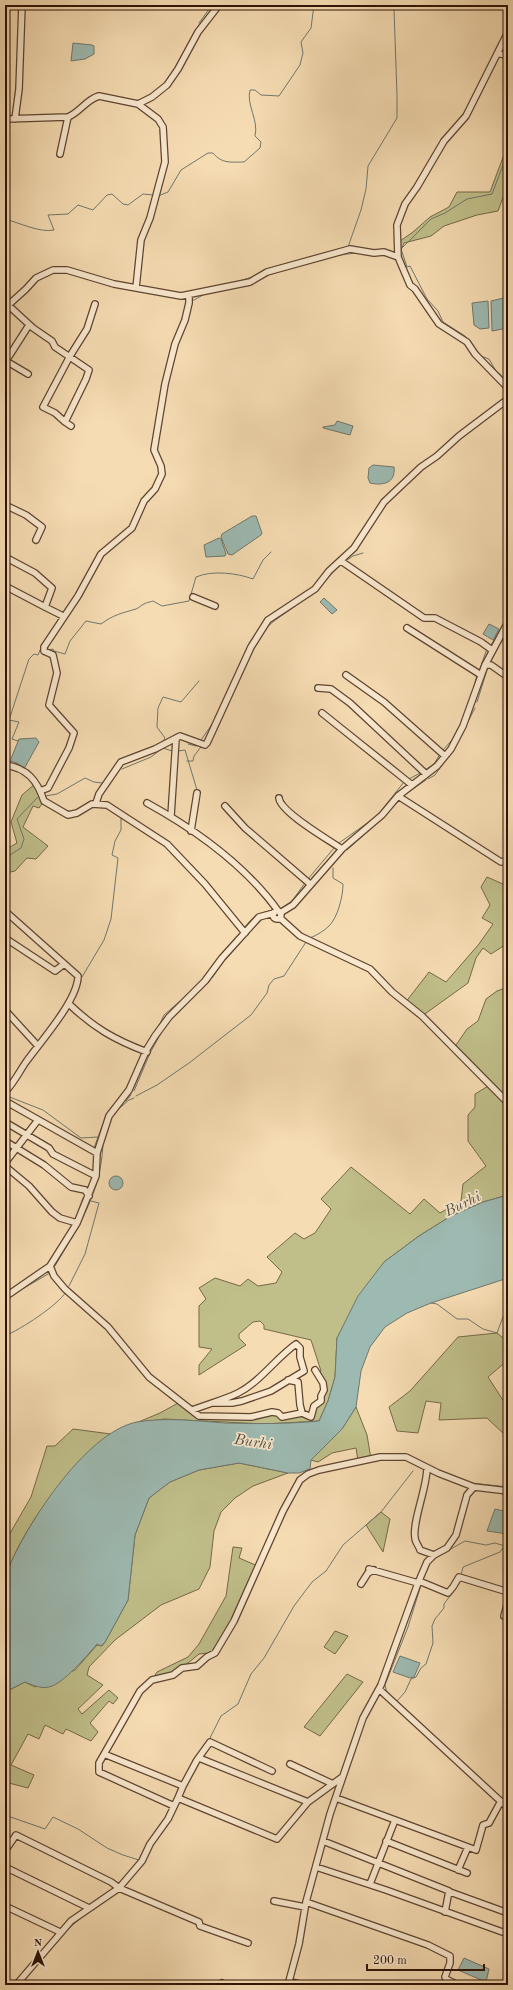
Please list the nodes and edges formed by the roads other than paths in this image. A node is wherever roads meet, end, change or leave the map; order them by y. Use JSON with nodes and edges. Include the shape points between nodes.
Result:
{"nodes":[{"id":1,"x":22,"y":5,"type":"edge"},
{"id":2,"x":219,"y":5,"type":"edge"},
{"id":3,"x":508,"y":32,"type":"edge"},
{"id":4,"x":498,"y":53,"type":"junction"},
{"id":5,"x":508,"y":56,"type":"edge"},
{"id":6,"x":138,"y":104,"type":"junction"},
{"id":7,"x":68,"y":117,"type":"junction"},
{"id":8,"x":5,"y":119,"type":"edge"},
{"id":9,"x":15,"y":119,"type":"junction"},
{"id":10,"x":60,"y":154,"type":"dead end"},
{"id":11,"x":398,"y":257,"type":"junction"},
{"id":12,"x":136,"y":288,"type":"junction"},
{"id":13,"x":189,"y":295,"type":"junction"},
{"id":14,"x":95,"y":304,"type":"dead end"},
{"id":15,"x":7,"y":307,"type":"edge"},
{"id":16,"x":29,"y":325,"type":"junction"},
{"id":17,"x":70,"y":356,"type":"junction"},
{"id":18,"x":28,"y":374,"type":"dead end"},
{"id":19,"x":508,"y":388,"type":"edge"},
{"id":20,"x":508,"y":399,"type":"edge"},
{"id":21,"x":65,"y":422,"type":"junction"},
{"id":22,"x":71,"y":426,"type":"dead end"},
{"id":23,"x":5,"y":505,"type":"edge"},
{"id":24,"x":36,"y":540,"type":"dead end"},
{"id":25,"x":5,"y":557,"type":"edge"},
{"id":26,"x":341,"y":560,"type":"junction"},
{"id":27,"x":5,"y":586,"type":"edge"},
{"id":28,"x":193,"y":597,"type":"dead end"},
{"id":29,"x":215,"y":606,"type":"dead end"},
{"id":30,"x":45,"y":607,"type":"junction"},
{"id":31,"x":64,"y":616,"type":"junction"},
{"id":32,"x":508,"y":622,"type":"edge"},
{"id":33,"x":407,"y":628,"type":"dead end"},
{"id":34,"x":492,"y":650,"type":"junction"},
{"id":35,"x":485,"y":664,"type":"junction"},
{"id":36,"x":346,"y":675,"type":"dead end"},
{"id":37,"x":481,"y":675,"type":"junction"},
{"id":38,"x":508,"y":677,"type":"edge"},
{"id":39,"x":318,"y":688,"type":"dead end"},
{"id":40,"x":322,"y":713,"type":"dead end"},
{"id":41,"x":176,"y":738,"type":"junction"},
{"id":42,"x":444,"y":756,"type":"junction"},
{"id":43,"x":5,"y":765,"type":"edge"},
{"id":44,"x":426,"y":774,"type":"junction"},
{"id":45,"x":412,"y":785,"type":"junction"},
{"id":46,"x":40,"y":790,"type":"junction"},
{"id":47,"x":196,"y":793,"type":"dead end"},
{"id":48,"x":398,"y":796,"type":"junction"},
{"id":49,"x":279,"y":798,"type":"dead end"},
{"id":50,"x":96,"y":803,"type":"junction"},
{"id":51,"x":147,"y":803,"type":"dead end"},
{"id":52,"x":225,"y":806,"type":"dead end"},
{"id":53,"x":171,"y":816,"type":"junction"},
{"id":54,"x":191,"y":831,"type":"junction"},
{"id":55,"x":342,"y":849,"type":"junction"},
{"id":56,"x":508,"y":860,"type":"edge"},
{"id":57,"x":310,"y":884,"type":"junction"},
{"id":58,"x":5,"y":911,"type":"edge"},
{"id":59,"x":278,"y":914,"type":"junction"},
{"id":60,"x":245,"y":933,"type":"junction"},
{"id":61,"x":5,"y":938,"type":"edge"},
{"id":62,"x":64,"y":964,"type":"junction"},
{"id":63,"x":69,"y":1004,"type":"junction"},
{"id":64,"x":5,"y":1010,"type":"edge"},
{"id":65,"x":38,"y":1046,"type":"junction"},
{"id":66,"x":147,"y":1052,"type":"junction"},
{"id":67,"x":5,"y":1092,"type":"edge"},
{"id":68,"x":5,"y":1101,"type":"edge"},
{"id":69,"x":508,"y":1103,"type":"edge"},
{"id":70,"x":38,"y":1120,"type":"junction"},
{"id":71,"x":5,"y":1122,"type":"edge"},
{"id":72,"x":27,"y":1135,"type":"junction"},
{"id":73,"x":5,"y":1141,"type":"edge"},
{"id":74,"x":17,"y":1149,"type":"junction"},
{"id":75,"x":97,"y":1153,"type":"junction"},
{"id":76,"x":5,"y":1164,"type":"edge"},
{"id":77,"x":96,"y":1176,"type":"junction"},
{"id":78,"x":89,"y":1196,"type":"junction"},
{"id":79,"x":77,"y":1223,"type":"junction"},
{"id":80,"x":50,"y":1266,"type":"junction"},
{"id":81,"x":5,"y":1297,"type":"edge"},
{"id":82,"x":315,"y":1370,"type":"dead end"},
{"id":83,"x":288,"y":1380,"type":"junction"},
{"id":84,"x":212,"y":1403,"type":"junction"},
{"id":85,"x":192,"y":1410,"type":"junction"},
{"id":86,"x":302,"y":1413,"type":"junction"},
{"id":87,"x":427,"y":1468,"type":"junction"},
{"id":88,"x":474,"y":1487,"type":"junction"},
{"id":89,"x":508,"y":1491,"type":"edge"},
{"id":90,"x":434,"y":1555,"type":"junction"},
{"id":91,"x":418,"y":1582,"type":"junction"},
{"id":92,"x":360,"y":1584,"type":"dead end"},
{"id":93,"x":508,"y":1592,"type":"edge"},
{"id":94,"x":508,"y":1601,"type":"edge"},
{"id":95,"x":508,"y":1616,"type":"edge"},
{"id":96,"x":380,"y":1689,"type":"junction"},
{"id":97,"x":104,"y":1754,"type":"junction"},
{"id":98,"x":199,"y":1758,"type":"junction"},
{"id":99,"x":290,"y":1764,"type":"dead end"},
{"id":100,"x":272,"y":1771,"type":"dead end"},
{"id":101,"x":342,"y":1777,"type":"junction"},
{"id":102,"x":333,"y":1784,"type":"junction"},
{"id":103,"x":183,"y":1786,"type":"junction"},
{"id":104,"x":178,"y":1798,"type":"junction"},
{"id":105,"x":336,"y":1798,"type":"junction"},
{"id":106,"x":501,"y":1801,"type":"junction"},
{"id":107,"x":308,"y":1802,"type":"junction"},
{"id":108,"x":174,"y":1806,"type":"junction"},
{"id":109,"x":508,"y":1808,"type":"edge"},
{"id":110,"x":395,"y":1820,"type":"junction"},
{"id":111,"x":323,"y":1841,"type":"junction"},
{"id":112,"x":386,"y":1841,"type":"junction"},
{"id":113,"x":468,"y":1847,"type":"junction"},
{"id":114,"x":5,"y":1851,"type":"edge"},
{"id":115,"x":378,"y":1862,"type":"junction"},
{"id":116,"x":5,"y":1867,"type":"edge"},
{"id":117,"x":316,"y":1867,"type":"junction"},
{"id":118,"x":458,"y":1870,"type":"junction"},
{"id":119,"x":467,"y":1873,"type":"dead end"},
{"id":120,"x":370,"y":1884,"type":"junction"},
{"id":121,"x":119,"y":1888,"type":"junction"},
{"id":122,"x":450,"y":1892,"type":"junction"},
{"id":123,"x":274,"y":1901,"type":"dead end"},
{"id":124,"x":306,"y":1905,"type":"junction"},
{"id":125,"x":5,"y":1906,"type":"edge"},
{"id":126,"x":89,"y":1908,"type":"junction"},
{"id":127,"x":445,"y":1912,"type":"junction"},
{"id":128,"x":508,"y":1913,"type":"edge"},
{"id":129,"x":60,"y":1932,"type":"junction"},
{"id":130,"x":508,"y":1934,"type":"edge"},
{"id":131,"x":248,"y":1943,"type":"dead end"},
{"id":132,"x":289,"y":1983,"type":"edge"},
{"id":133,"x":16,"y":1985,"type":"edge"},
{"id":134,"x":303,"y":1985,"type":"edge"},
{"id":135,"x":458,"y":1985,"type":"edge"}],
"edges":[{"from":1,"to":9,"type":"street","via":[[19,89]]},
{"from":2,"to":6,"type":"street","via":[[198,32],[167,85]]},
{"from":3,"to":4,"type":"street"},
{"from":4,"to":5,"type":"street"},
{"from":4,"to":11,"type":"street","via":[[466,116],[444,141],[405,204],[396,225]]},
{"from":6,"to":7,"type":"street","via":[[99,96]]},
{"from":6,"to":12,"type":"street","via":[[158,119],[163,127],[165,162],[150,218],[141,240]]},
{"from":7,"to":9,"type":"street"},
{"from":7,"to":10,"type":"street"},
{"from":8,"to":9,"type":"street"},
{"from":11,"to":13,"type":"street","via":[[384,252],[350,249],[267,272],[250,282]]},
{"from":11,"to":19,"type":"street","via":[[410,285],[440,324],[467,342],[475,354]]},
{"from":12,"to":13,"type":"street","via":[[181,296]]},
{"from":12,"to":15,"type":"street","via":[[68,270],[53,270],[36,278]]},
{"from":13,"to":31,"type":"street","via":[[185,320],[175,344],[165,384],[154,450],[162,474],[155,489],[144,501],[132,528],[101,554]]},
{"from":14,"to":17,"type":"street","via":[[87,329]]},
{"from":15,"to":16,"type":"street"},
{"from":16,"to":17,"type":"street"},
{"from":16,"to":18,"type":"street","via":[[6,361]]},
{"from":17,"to":21,"type":"street","via":[[89,370]]},
{"from":17,"to":21,"type":"street","via":[[42,407],[55,413]]},
{"from":20,"to":26,"type":"street","via":[[421,467],[384,502],[354,548]]},
{"from":21,"to":22,"type":"street"},
{"from":23,"to":24,"type":"street","via":[[26,514],[42,527]]},
{"from":25,"to":30,"type":"street","via":[[34,573],[52,588]]},
{"from":26,"to":34,"type":"street","via":[[424,618],[435,618]]},
{"from":26,"to":41,"type":"street","via":[[329,570],[315,589],[273,616],[263,627],[251,646],[207,743],[200,744],[184,736]]},
{"from":27,"to":30,"type":"street"},
{"from":28,"to":29,"type":"street"},
{"from":30,"to":31,"type":"street"},
{"from":31,"to":46,"type":"street","via":[[43,649],[53,655],[57,667],[49,705],[74,732],[74,736],[48,788]]},
{"from":32,"to":34,"type":"street"},
{"from":33,"to":37,"type":"street"},
{"from":34,"to":35,"type":"street"},
{"from":35,"to":37,"type":"street"},
{"from":35,"to":38,"type":"street"},
{"from":36,"to":42,"type":"street","via":[[384,702]]},
{"from":37,"to":42,"type":"street","via":[[463,726]]},
{"from":39,"to":44,"type":"street","via":[[331,689],[350,703]]},
{"from":40,"to":45,"type":"street"},
{"from":41,"to":50,"type":"street","via":[[121,762],[99,794]]},
{"from":41,"to":53,"type":"street"},
{"from":42,"to":44,"type":"street","via":[[437,766]]},
{"from":43,"to":46,"type":"street","via":[[16,766],[29,774]]},
{"from":44,"to":45,"type":"street"},
{"from":45,"to":48,"type":"street"},
{"from":46,"to":50,"type":"street","via":[[44,801],[68,815]]},
{"from":47,"to":54,"type":"street"},
{"from":48,"to":55,"type":"street","via":[[382,815]]},
{"from":48,"to":56,"type":"street","via":[[501,862]]},
{"from":49,"to":55,"type":"street","via":[[290,813]]},
{"from":50,"to":60,"type":"street","via":[[107,805],[167,844],[205,884]]},
{"from":51,"to":53,"type":"street"},
{"from":52,"to":57,"type":"street","via":[[245,828]]},
{"from":53,"to":54,"type":"street"},
{"from":54,"to":59,"type":"street","via":[[244,873]]},
{"from":55,"to":57,"type":"street"},
{"from":57,"to":59,"type":"street","via":[[293,905]]},
{"from":58,"to":62,"type":"street"},
{"from":59,"to":60,"type":"street","via":[[260,917]]},
{"from":59,"to":69,"type":"street","via":[[300,936],[370,969],[392,992],[422,1016]]},
{"from":60,"to":66,"type":"street","via":[[205,981],[169,1017]]},
{"from":61,"to":62,"type":"street","via":[[55,971]]},
{"from":62,"to":63,"type":"street","via":[[78,976],[78,985]]},
{"from":63,"to":65,"type":"street"},
{"from":63,"to":66,"type":"street","via":[[102,1031]]},
{"from":64,"to":65,"type":"street"},
{"from":65,"to":67,"type":"street"},
{"from":66,"to":75,"type":"street","via":[[130,1090],[109,1116]]},
{"from":68,"to":70,"type":"street"},
{"from":70,"to":72,"type":"street"},
{"from":70,"to":75,"type":"street"},
{"from":71,"to":72,"type":"street"},
{"from":72,"to":74,"type":"street"},
{"from":72,"to":77,"type":"street","via":[[49,1148],[52,1154]]},
{"from":73,"to":74,"type":"street"},
{"from":74,"to":76,"type":"street"},
{"from":74,"to":78,"type":"street","via":[[44,1165],[71,1187],[85,1190]]},
{"from":75,"to":77,"type":"street"},
{"from":76,"to":79,"type":"street","via":[[52,1212],[60,1218]]},
{"from":77,"to":78,"type":"street"},
{"from":78,"to":79,"type":"street"},
{"from":79,"to":80,"type":"street"},
{"from":80,"to":81,"type":"street"},
{"from":80,"to":85,"type":"street","via":[[54,1276],[65,1289],[108,1327],[149,1377]]},
{"from":82,"to":86,"type":"street","via":[[323,1383],[321,1400],[314,1406],[311,1417]]},
{"from":83,"to":84,"type":"street","via":[[271,1391],[242,1401]]},
{"from":83,"to":84,"type":"street","via":[[304,1371],[300,1348],[296,1344],[239,1392]]},
{"from":83,"to":86,"type":"street","via":[[298,1382]]},
{"from":84,"to":85,"type":"street"},
{"from":85,"to":86,"type":"street","via":[[199,1416],[251,1417],[272,1412],[282,1416]]},
{"from":87,"to":88,"type":"street"},
{"from":87,"to":90,"type":"street","via":[[415,1538],[420,1550]]},
{"from":87,"to":97,"type":"street","via":[[406,1457],[380,1457],[319,1470],[300,1480],[283,1511],[234,1621],[215,1653],[197,1666],[182,1668],[173,1675],[152,1680],[140,1691]]},
{"from":88,"to":89,"type":"street"},
{"from":88,"to":90,"type":"street","via":[[467,1495],[456,1536],[447,1548]]},
{"from":90,"to":91,"type":"street","via":[[427,1562]]},
{"from":91,"to":92,"type":"street","via":[[371,1569]]},
{"from":91,"to":93,"type":"street","via":[[448,1593],[459,1577]]},
{"from":91,"to":96,"type":"street"},
{"from":94,"to":95,"type":"street","via":[[504,1613],[504,1616]]},
{"from":96,"to":101,"type":"street","via":[[363,1718]]},
{"from":96,"to":106,"type":"street"},
{"from":97,"to":103,"type":"street"},
{"from":97,"to":108,"type":"street","via":[[98,1763],[99,1772]]},
{"from":98,"to":100,"type":"street","via":[[210,1742]]},
{"from":98,"to":103,"type":"street"},
{"from":98,"to":107,"type":"street"},
{"from":99,"to":102,"type":"street"},
{"from":101,"to":102,"type":"street"},
{"from":101,"to":105,"type":"street"},
{"from":102,"to":107,"type":"street"},
{"from":103,"to":104,"type":"street"},
{"from":104,"to":107,"type":"street","via":[[277,1839]]},
{"from":104,"to":108,"type":"street"},
{"from":105,"to":110,"type":"street"},
{"from":105,"to":111,"type":"street"},
{"from":106,"to":109,"type":"street"},
{"from":106,"to":113,"type":"street","via":[[489,1823],[483,1825],[476,1850]]},
{"from":108,"to":121,"type":"street","via":[[142,1861]]},
{"from":110,"to":112,"type":"street"},
{"from":110,"to":113,"type":"street"},
{"from":111,"to":115,"type":"street"},
{"from":111,"to":117,"type":"street"},
{"from":112,"to":115,"type":"street"},
{"from":112,"to":118,"type":"street"},
{"from":113,"to":118,"type":"street"},
{"from":114,"to":121,"type":"street","via":[[16,1835]]},
{"from":115,"to":120,"type":"street"},
{"from":115,"to":122,"type":"street"},
{"from":116,"to":126,"type":"street"},
{"from":117,"to":120,"type":"street"},
{"from":117,"to":124,"type":"street"},
{"from":118,"to":119,"type":"street"},
{"from":120,"to":127,"type":"street"},
{"from":121,"to":126,"type":"street"},
{"from":121,"to":131,"type":"street","via":[[199,1922],[200,1926]]},
{"from":122,"to":127,"type":"street"},
{"from":122,"to":128,"type":"street"},
{"from":123,"to":124,"type":"street"},
{"from":124,"to":132,"type":"street"},
{"from":124,"to":135,"type":"street","via":[[447,1953],[450,1956],[450,1963],[445,1977]]},
{"from":125,"to":129,"type":"street"},
{"from":126,"to":129,"type":"street"},
{"from":127,"to":130,"type":"street"},
{"from":129,"to":133,"type":"street"},
{"from":132,"to":134,"type":"street"}]}
